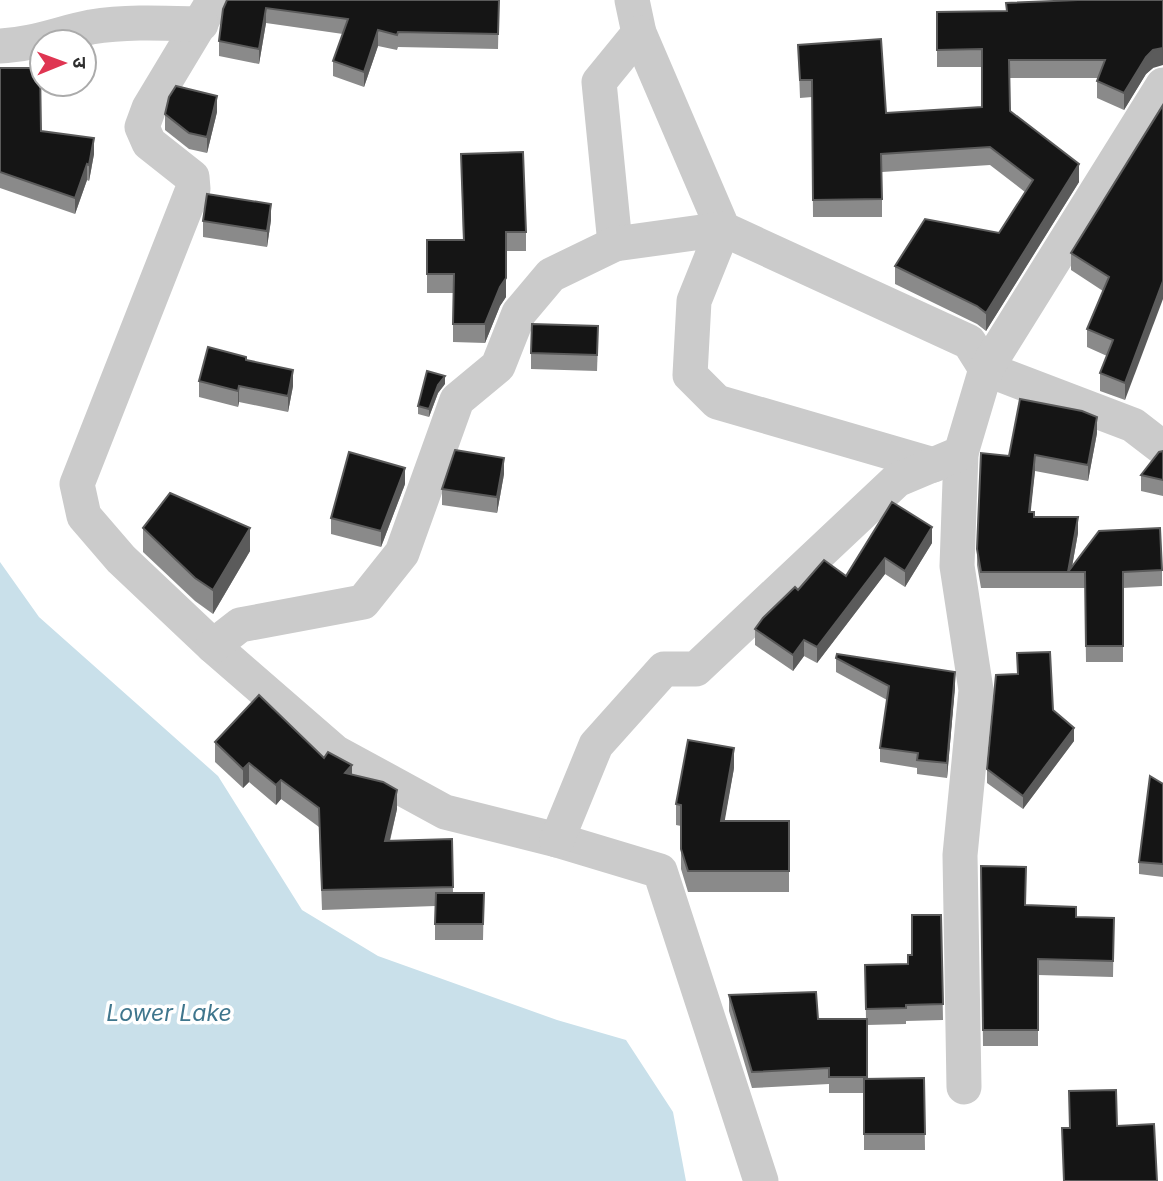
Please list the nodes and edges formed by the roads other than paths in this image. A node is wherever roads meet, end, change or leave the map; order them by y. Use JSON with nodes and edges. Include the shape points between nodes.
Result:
{"nodes":[{"id":1,"x":207,"y":12,"type":"edge"},
{"id":2,"x":635,"y":17,"type":"edge"},
{"id":3,"x":0,"y":47,"type":"edge"},
{"id":4,"x":1163,"y":85,"type":"edge"},
{"id":5,"x":723,"y":229,"type":"junction"},
{"id":6,"x":615,"y":244,"type":"junction"},
{"id":7,"x":986,"y":369,"type":"junction"},
{"id":8,"x":1163,"y":448,"type":"edge"},
{"id":9,"x":948,"y":459,"type":"junction"},
{"id":10,"x":213,"y":646,"type":"junction"},
{"id":11,"x":557,"y":840,"type":"junction"},
{"id":12,"x":964,"y":1087,"type":"dead end"},
{"id":13,"x":761,"y":1181,"type":"edge"}],
"edges":[{"from":1,"to":3,"type":"street","via":[[89,27],[43,41]]},
{"from":1,"to":10,"type":"street","via":[[142,127],[149,143],[192,177],[193,189],[76,484],[83,516],[121,559]]},
{"from":2,"to":5,"type":"street"},
{"from":2,"to":6,"type":"street","via":[[599,82]]},
{"from":4,"to":7,"type":"street"},
{"from":5,"to":6,"type":"street"},
{"from":5,"to":7,"type":"street","via":[[969,342]]},
{"from":5,"to":9,"type":"street","via":[[694,301],[690,375],[717,402]]},
{"from":6,"to":10,"type":"street","via":[[551,275],[519,313],[498,366],[457,400],[402,553],[363,602],[240,625]]},
{"from":7,"to":8,"type":"street","via":[[1133,425]]},
{"from":7,"to":9,"type":"street"},
{"from":9,"to":11,"type":"street","via":[[897,480],[696,669],[664,669],[596,745]]},
{"from":9,"to":12,"type":"street","via":[[957,566],[976,691],[960,855]]},
{"from":10,"to":11,"type":"street","via":[[335,752],[445,811]]},
{"from":11,"to":13,"type":"street","via":[[660,871]]}]}
